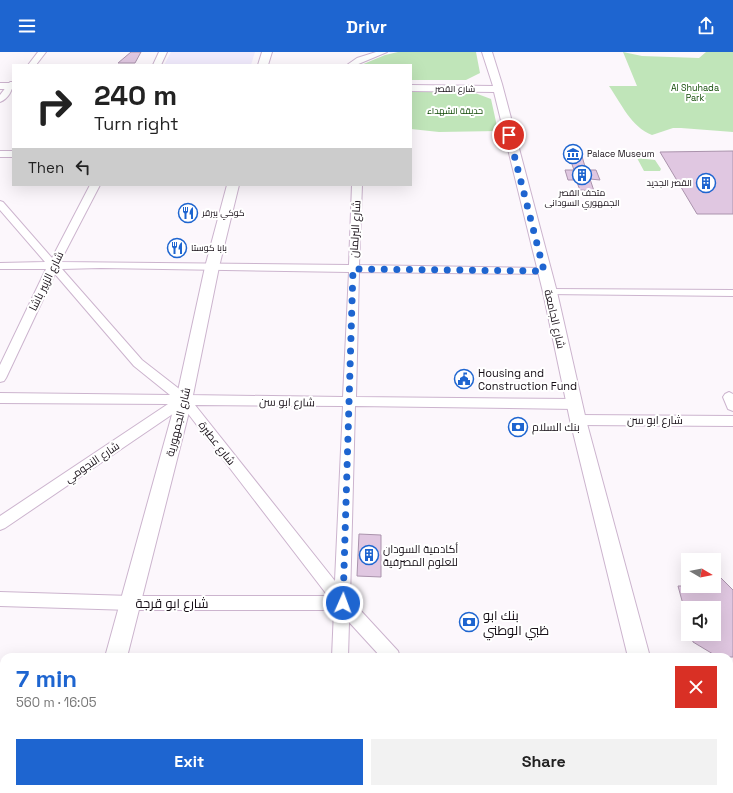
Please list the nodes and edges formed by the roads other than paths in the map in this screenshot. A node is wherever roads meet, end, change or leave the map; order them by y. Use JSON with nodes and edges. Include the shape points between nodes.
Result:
{"nodes":[{"id":1,"x":42,"y":52,"type":"edge"},
{"id":2,"x":163,"y":52,"type":"edge"},
{"id":3,"x":266,"y":52,"type":"edge"},
{"id":4,"x":383,"y":52,"type":"edge"},
{"id":5,"x":487,"y":52,"type":"edge"},
{"id":6,"x":360,"y":56,"type":"edge"},
{"id":7,"x":33,"y":64,"type":"edge"},
{"id":8,"x":157,"y":64,"type":"edge"},
{"id":9,"x":263,"y":64,"type":"edge"},
{"id":10,"x":352,"y":64,"type":"edge"},
{"id":11,"x":0,"y":81,"type":"edge"},
{"id":12,"x":412,"y":84,"type":"edge"},
{"id":13,"x":0,"y":86,"type":"edge"},
{"id":14,"x":12,"y":86,"type":"edge"},
{"id":15,"x":12,"y":86,"type":"edge"},
{"id":16,"x":498,"y":87,"type":"junction"},
{"id":17,"x":12,"y":88,"type":"edge"},
{"id":18,"x":412,"y":88,"type":"edge"},
{"id":19,"x":2,"y":103,"type":"edge"},
{"id":20,"x":0,"y":154,"type":"edge"},
{"id":21,"x":12,"y":154,"type":"edge"},
{"id":22,"x":94,"y":186,"type":"edge"},
{"id":23,"x":233,"y":186,"type":"edge"},
{"id":24,"x":357,"y":186,"type":"edge"},
{"id":25,"x":0,"y":204,"type":"edge"},
{"id":26,"x":0,"y":266,"type":"edge"},
{"id":27,"x":53,"y":266,"type":"junction"},
{"id":28,"x":212,"y":267,"type":"junction"},
{"id":29,"x":353,"y":269,"type":"junction"},
{"id":30,"x":544,"y":271,"type":"junction"},
{"id":31,"x":550,"y":292,"type":"junction"},
{"id":32,"x":733,"y":293,"type":"edge"},
{"id":33,"x":0,"y":378,"type":"edge"},
{"id":34,"x":0,"y":398,"type":"edge"},
{"id":35,"x":184,"y":400,"type":"junction"},
{"id":36,"x":349,"y":403,"type":"junction"},
{"id":37,"x":574,"y":404,"type":"junction"},
{"id":38,"x":578,"y":420,"type":"junction"},
{"id":39,"x":733,"y":420,"type":"edge"},
{"id":40,"x":0,"y":524,"type":"edge"},
{"id":41,"x":0,"y":599,"type":"edge"},
{"id":42,"x":131,"y":603,"type":"junction"},
{"id":43,"x":343,"y":603,"type":"junction"},
{"id":44,"x":117,"y":653,"type":"edge"},
{"id":45,"x":340,"y":653,"type":"edge"},
{"id":46,"x":388,"y":653,"type":"edge"},
{"id":47,"x":638,"y":653,"type":"edge"}],
"edges":[{"from":1,"to":7,"type":"street"},
{"from":2,"to":8,"type":"street"},
{"from":3,"to":9,"type":"main road"},
{"from":4,"to":6,"type":"street"},
{"from":5,"to":16,"type":"main road","name":"شارع الجامعة"},
{"from":6,"to":10,"type":"street"},
{"from":11,"to":14,"type":"main road"},
{"from":12,"to":16,"type":"main road","name":"شارع القصر"},
{"from":13,"to":15,"type":"main road"},
{"from":16,"to":18,"type":"main road","name":"شارع القصر"},
{"from":16,"to":30,"type":"main road","name":"شارع الجامعة"},
{"from":17,"to":19,"type":"street"},
{"from":20,"to":21,"type":"street"},
{"from":22,"to":27,"type":"street","name":"شارع الزبير باشا"},
{"from":23,"to":28,"type":"main road","name":"شارع الجمهورية"},
{"from":24,"to":29,"type":"street","name":"شارع البرلمان"},
{"from":25,"to":27,"type":"street","name":"شارع عطبرة"},
{"from":26,"to":27,"type":"street"},
{"from":27,"to":28,"type":"street"},
{"from":27,"to":33,"type":"street","name":"شارع الزبير باشا"},
{"from":27,"to":35,"type":"street","name":"شارع عطبرة","via":[[138,363]]},
{"from":28,"to":29,"type":"street"},
{"from":28,"to":35,"type":"main road","name":"شارع الجمهورية"},
{"from":29,"to":30,"type":"street"},
{"from":29,"to":36,"type":"street","name":"شارع البرلمان"},
{"from":30,"to":31,"type":"main road","name":"شارع الجامعة"},
{"from":31,"to":32,"type":"street"},
{"from":31,"to":37,"type":"main road","name":"شارع الجامعة"},
{"from":34,"to":35,"type":"street","name":"شارع ابو سن"},
{"from":35,"to":36,"type":"street","name":"شارع ابو سن"},
{"from":35,"to":40,"type":"street","name":"شارع النجومي"},
{"from":35,"to":42,"type":"main road","name":"شارع الجمهورية"},
{"from":35,"to":43,"type":"street","name":"شارع عطبرة"},
{"from":36,"to":37,"type":"street","name":"شارع ابو سن"},
{"from":36,"to":43,"type":"street","name":"شارع البرلمان"},
{"from":37,"to":38,"type":"main road","name":"شارع الجامعة"},
{"from":38,"to":39,"type":"street","name":"شارع ابو سن"},
{"from":38,"to":47,"type":"main road","name":"شارع الجامعة"},
{"from":41,"to":42,"type":"street","name":"شارع ابو قرجة"},
{"from":42,"to":43,"type":"street","name":"شارع ابو قرجة"},
{"from":42,"to":44,"type":"main road","name":"شارع الجمهورية"},
{"from":43,"to":45,"type":"street","name":"شارع البرلمان"},
{"from":43,"to":46,"type":"street","name":"شارع عطبرة"}]}
